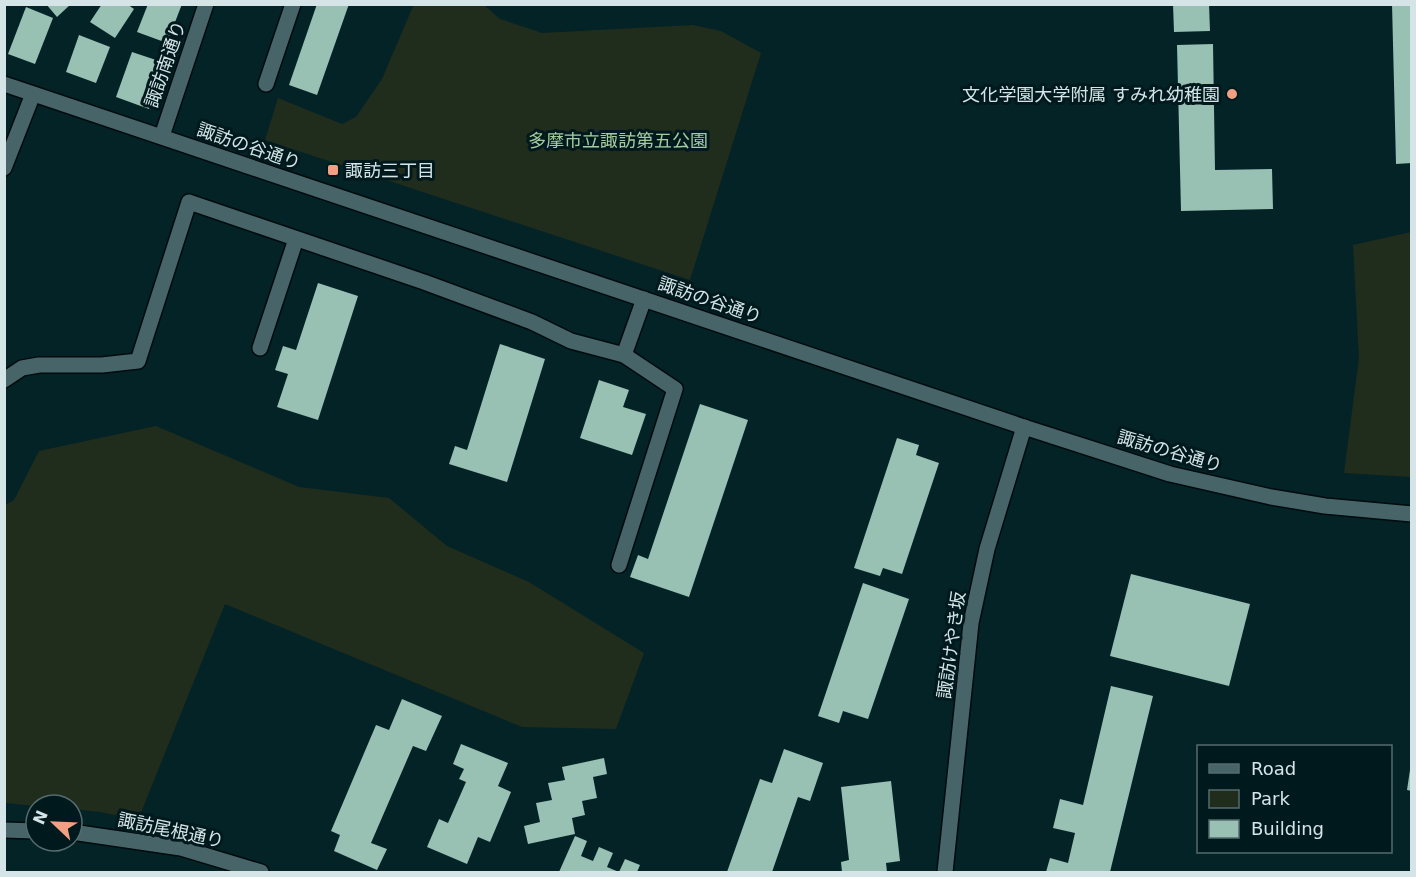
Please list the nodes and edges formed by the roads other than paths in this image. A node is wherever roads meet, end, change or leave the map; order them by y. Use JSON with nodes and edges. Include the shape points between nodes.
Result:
{"nodes":[{"id":1,"x":206,"y":4,"type":"edge"},
{"id":2,"x":293,"y":4,"type":"edge"},
{"id":3,"x":4,"y":84,"type":"edge"},
{"id":4,"x":266,"y":84,"type":"dead end"},
{"id":5,"x":33,"y":94,"type":"junction"},
{"id":6,"x":162,"y":136,"type":"junction"},
{"id":7,"x":4,"y":168,"type":"edge"},
{"id":8,"x":296,"y":239,"type":"junction"},
{"id":9,"x":644,"y":299,"type":"junction"},
{"id":10,"x":260,"y":348,"type":"dead end"},
{"id":11,"x":624,"y":355,"type":"junction"},
{"id":12,"x":4,"y":380,"type":"edge"},
{"id":13,"x":1024,"y":427,"type":"junction"},
{"id":14,"x":1412,"y":514,"type":"edge"},
{"id":15,"x":619,"y":565,"type":"dead end"},
{"id":16,"x":4,"y":830,"type":"edge"},
{"id":17,"x":24,"y":831,"type":"edge"},
{"id":18,"x":84,"y":834,"type":"edge"},
{"id":19,"x":261,"y":873,"type":"edge"},
{"id":20,"x":945,"y":873,"type":"edge"}],
"edges":[{"from":1,"to":6,"type":"street","name":"諏訪南通り"},
{"from":2,"to":4,"type":"street"},
{"from":3,"to":5,"type":"street","name":"諏訪の谷通り"},
{"from":5,"to":6,"type":"street","name":"諏訪の谷通り"},
{"from":5,"to":7,"type":"street"},
{"from":6,"to":9,"type":"street","name":"諏訪の谷通り"},
{"from":8,"to":10,"type":"street"},
{"from":8,"to":11,"type":"street","via":[[532,322],[571,341]]},
{"from":8,"to":12,"type":"street","via":[[189,202],[138,361],[39,365],[22,368]]},
{"from":9,"to":11,"type":"street"},
{"from":9,"to":13,"type":"street","name":"諏訪の谷通り"},
{"from":11,"to":15,"type":"street","via":[[675,389]]},
{"from":13,"to":14,"type":"street","name":"諏訪の谷通り","via":[[1170,474],[1271,497]]},
{"from":13,"to":20,"type":"street","name":"諏訪けやき坂","via":[[992,531],[971,623]]},
{"from":16,"to":17,"type":"street"},
{"from":18,"to":19,"type":"street","name":"諏訪尾根通り","via":[[181,848]]}]}
